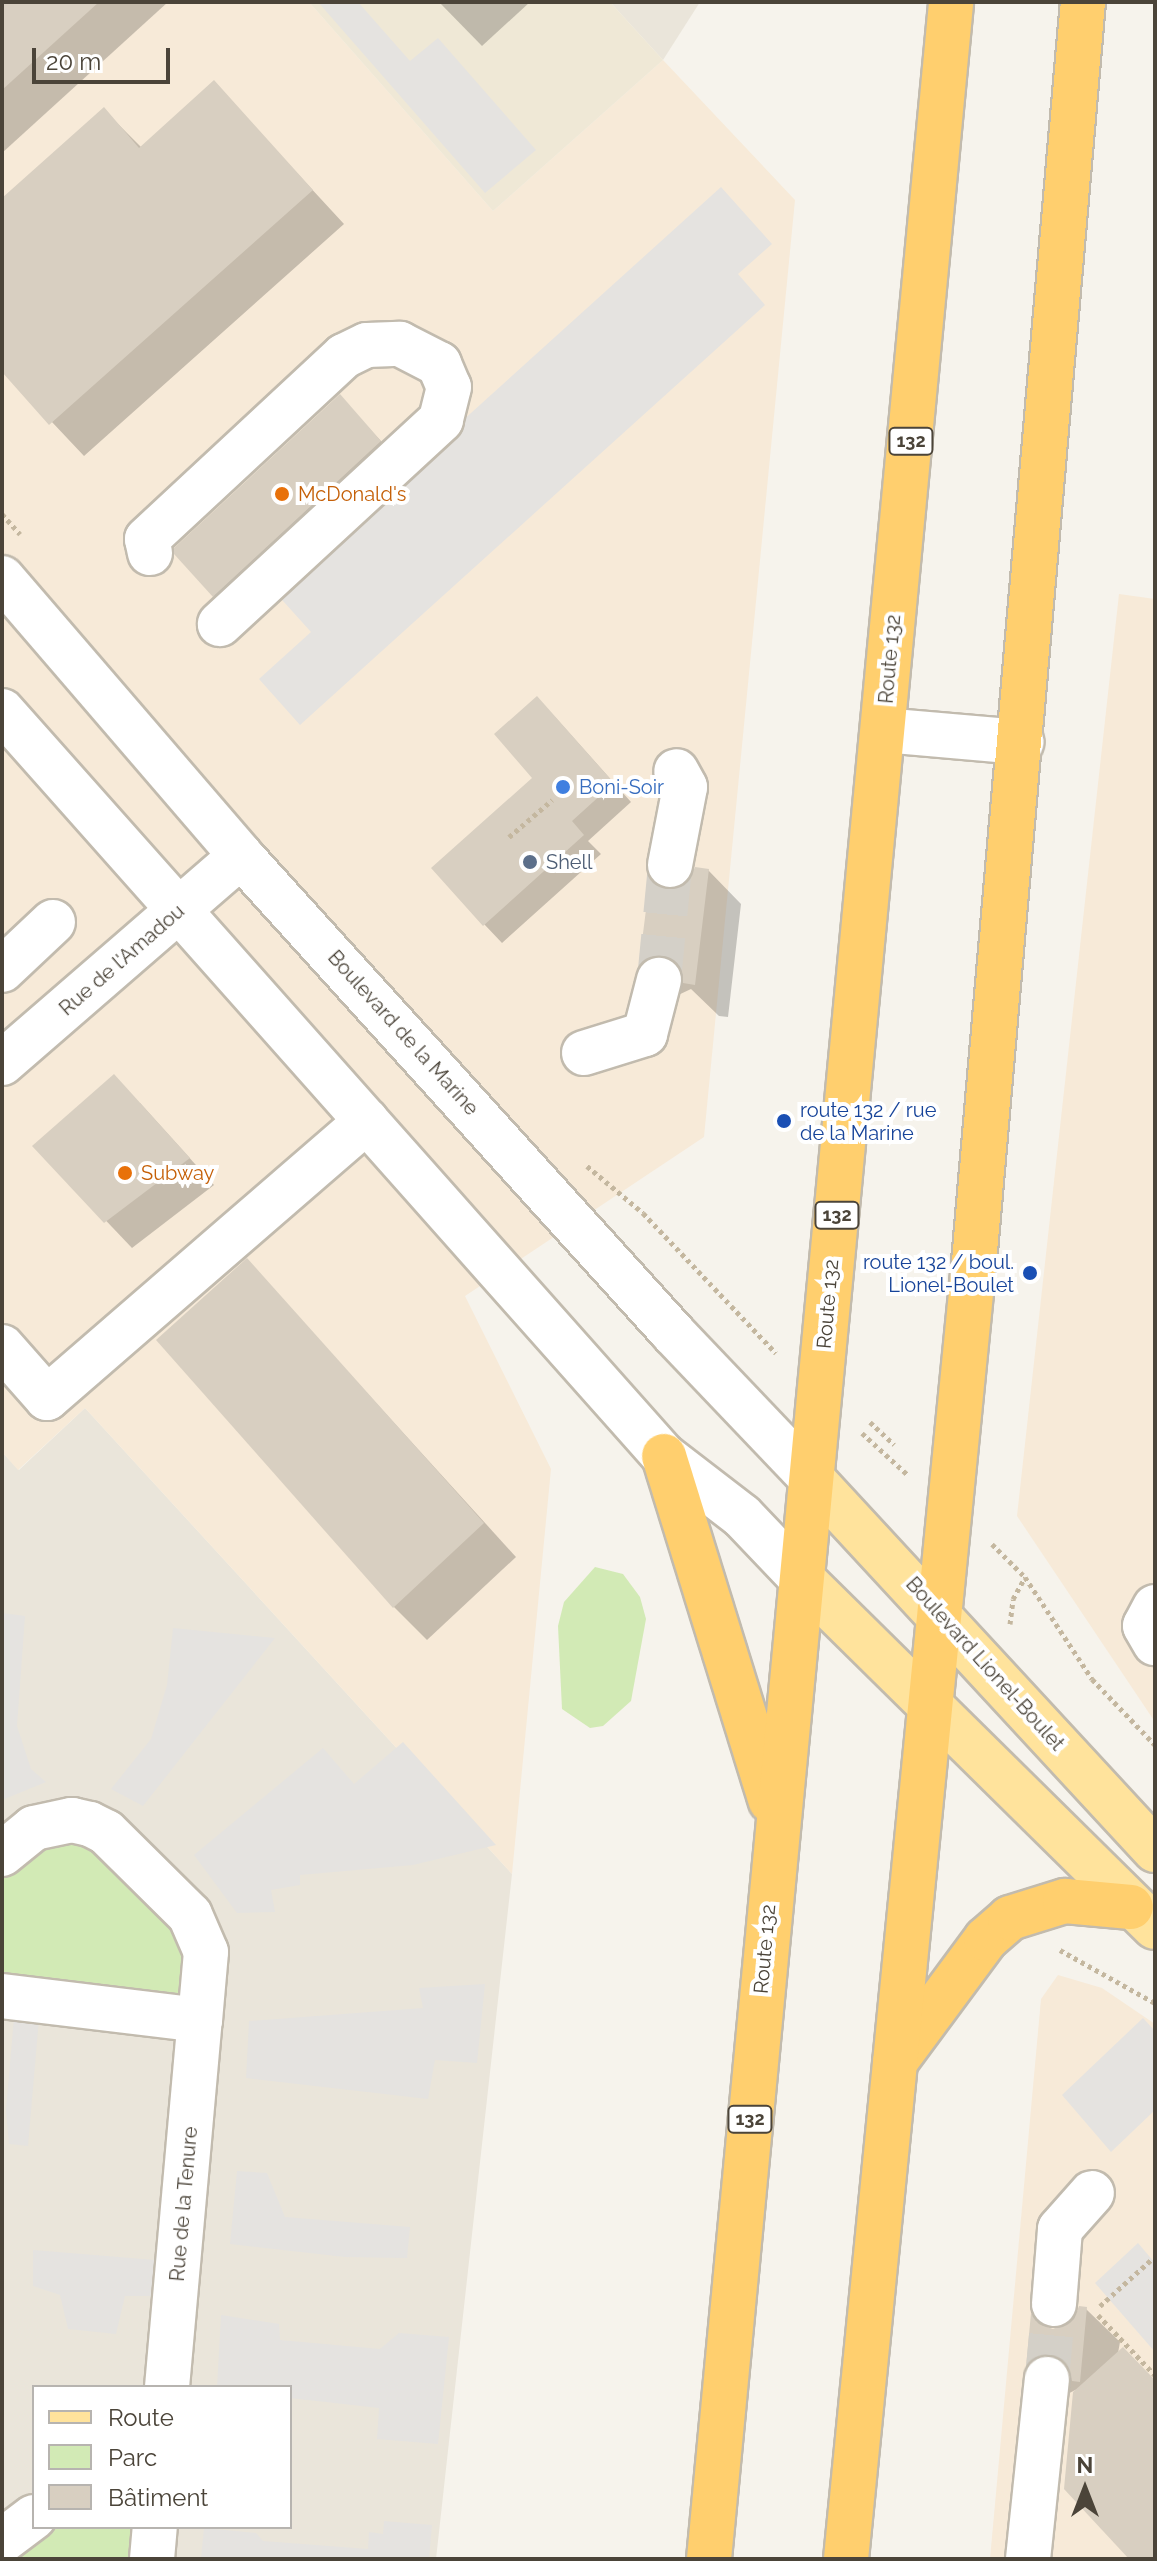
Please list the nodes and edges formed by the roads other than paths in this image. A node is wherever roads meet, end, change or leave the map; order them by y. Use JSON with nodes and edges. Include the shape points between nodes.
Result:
{"nodes":[{"id":1,"x":951,"y":2,"type":"edge"},
{"id":2,"x":1083,"y":2,"type":"edge"},
{"id":3,"x":150,"y":553,"type":"dead end"},
{"id":4,"x":2,"y":578,"type":"edge"},
{"id":5,"x":220,"y":624,"type":"dead end"},
{"id":6,"x":2,"y":711,"type":"edge"},
{"id":7,"x":883,"y":730,"type":"junction"},
{"id":8,"x":1021,"y":742,"type":"junction"},
{"id":9,"x":676,"y":771,"type":"dead end"},
{"id":10,"x":241,"y":856,"type":"junction"},
{"id":11,"x":670,"y":865,"type":"tunnel mouth"},
{"id":12,"x":179,"y":912,"type":"junction"},
{"id":13,"x":53,"y":922,"type":"dead end"},
{"id":14,"x":2,"y":970,"type":"edge"},
{"id":15,"x":659,"y":980,"type":"tunnel mouth"},
{"id":16,"x":584,"y":1053,"type":"dead end"},
{"id":17,"x":2,"y":1063,"type":"edge"},
{"id":18,"x":367,"y":1121,"type":"junction"},
{"id":19,"x":2,"y":1347,"type":"edge"},
{"id":20,"x":664,"y":1456,"type":"junction"},
{"id":21,"x":813,"y":1480,"type":"junction"},
{"id":22,"x":803,"y":1580,"type":"junction"},
{"id":23,"x":1155,"y":1607,"type":"edge"},
{"id":24,"x":937,"y":1609,"type":"junction"},
{"id":25,"x":1155,"y":1643,"type":"edge"},
{"id":26,"x":928,"y":1705,"type":"junction"},
{"id":27,"x":777,"y":1822,"type":"junction"},
{"id":28,"x":1155,"y":1850,"type":"edge"},
{"id":29,"x":2,"y":1854,"type":"edge"},
{"id":30,"x":1143,"y":1917,"type":"edge"},
{"id":31,"x":2,"y":1996,"type":"edge"},
{"id":32,"x":200,"y":2020,"type":"junction"},
{"id":33,"x":895,"y":2062,"type":"junction"},
{"id":34,"x":1092,"y":2193,"type":"dead end"},
{"id":35,"x":1054,"y":2304,"type":"tunnel mouth"},
{"id":36,"x":1047,"y":2379,"type":"tunnel mouth"},
{"id":37,"x":167,"y":2385,"type":"edge"},
{"id":38,"x":32,"y":2518,"type":"edge"},
{"id":39,"x":155,"y":2529,"type":"edge"},
{"id":40,"x":2,"y":2541,"type":"edge"},
{"id":41,"x":152,"y":2559,"type":"edge"},
{"id":42,"x":709,"y":2559,"type":"edge"},
{"id":43,"x":846,"y":2559,"type":"edge"},
{"id":44,"x":1028,"y":2559,"type":"edge"}],
"edges":[{"from":1,"to":7,"type":"highway","name":"Route 132","number":"132"},
{"from":2,"to":8,"type":"highway"},
{"from":3,"to":5,"type":"street","via":[[147,539],[344,356],[367,345],[400,344],[439,364],[449,387],[441,420]]},
{"from":4,"to":10,"type":"street","name":"Boulevard de la Marine"},
{"from":6,"to":12,"type":"street"},
{"from":7,"to":8,"type":"street"},
{"from":7,"to":21,"type":"highway","name":"Route 132","number":"132"},
{"from":8,"to":24,"type":"highway"},
{"from":9,"to":11,"type":"street","via":[[685,787]]},
{"from":10,"to":12,"type":"street","name":"Rue de l'Amadou"},
{"from":10,"to":21,"type":"street","name":"Boulevard de la Marine"},
{"from":12,"to":17,"type":"street","name":"Rue de l'Amadou"},
{"from":12,"to":18,"type":"street"},
{"from":13,"to":14,"type":"street"},
{"from":15,"to":16,"type":"street","via":[[645,1034]]},
{"from":18,"to":19,"type":"street","via":[[47,1398]]},
{"from":18,"to":20,"type":"street"},
{"from":20,"to":22,"type":"street","via":[[742,1516]]},
{"from":20,"to":27,"type":"highway"},
{"from":21,"to":22,"type":"highway","name":"Route 132","number":"132"},
{"from":21,"to":24,"type":"main road","name":"Boulevard Lionel-Boulet"},
{"from":22,"to":26,"type":"main road"},
{"from":22,"to":27,"type":"highway","name":"Route 132","number":"132"},
{"from":23,"to":25,"type":"street","via":[[1145,1626]]},
{"from":24,"to":26,"type":"highway"},
{"from":24,"to":28,"type":"main road","name":"Boulevard Lionel-Boulet"},
{"from":26,"to":30,"type":"main road"},
{"from":26,"to":33,"type":"highway"},
{"from":27,"to":42,"type":"highway","name":"Route 132","number":"132"},
{"from":29,"to":32,"type":"street","name":"Rue de la Tenure","via":[[34,1828],[52,1822],[72,1820],[106,1832],[190,1915],[200,1932],[206,1952]]},
{"from":30,"to":33,"type":"highway","via":[[1065,1901],[1010,1918],[986,1939]]},
{"from":31,"to":32,"type":"street"},
{"from":32,"to":37,"type":"street","name":"Rue de la Tenure"},
{"from":33,"to":43,"type":"highway"},
{"from":34,"to":35,"type":"street","via":[[1060,2229]]},
{"from":36,"to":44,"type":"street"},
{"from":38,"to":40,"type":"street"},
{"from":39,"to":41,"type":"street"}]}
